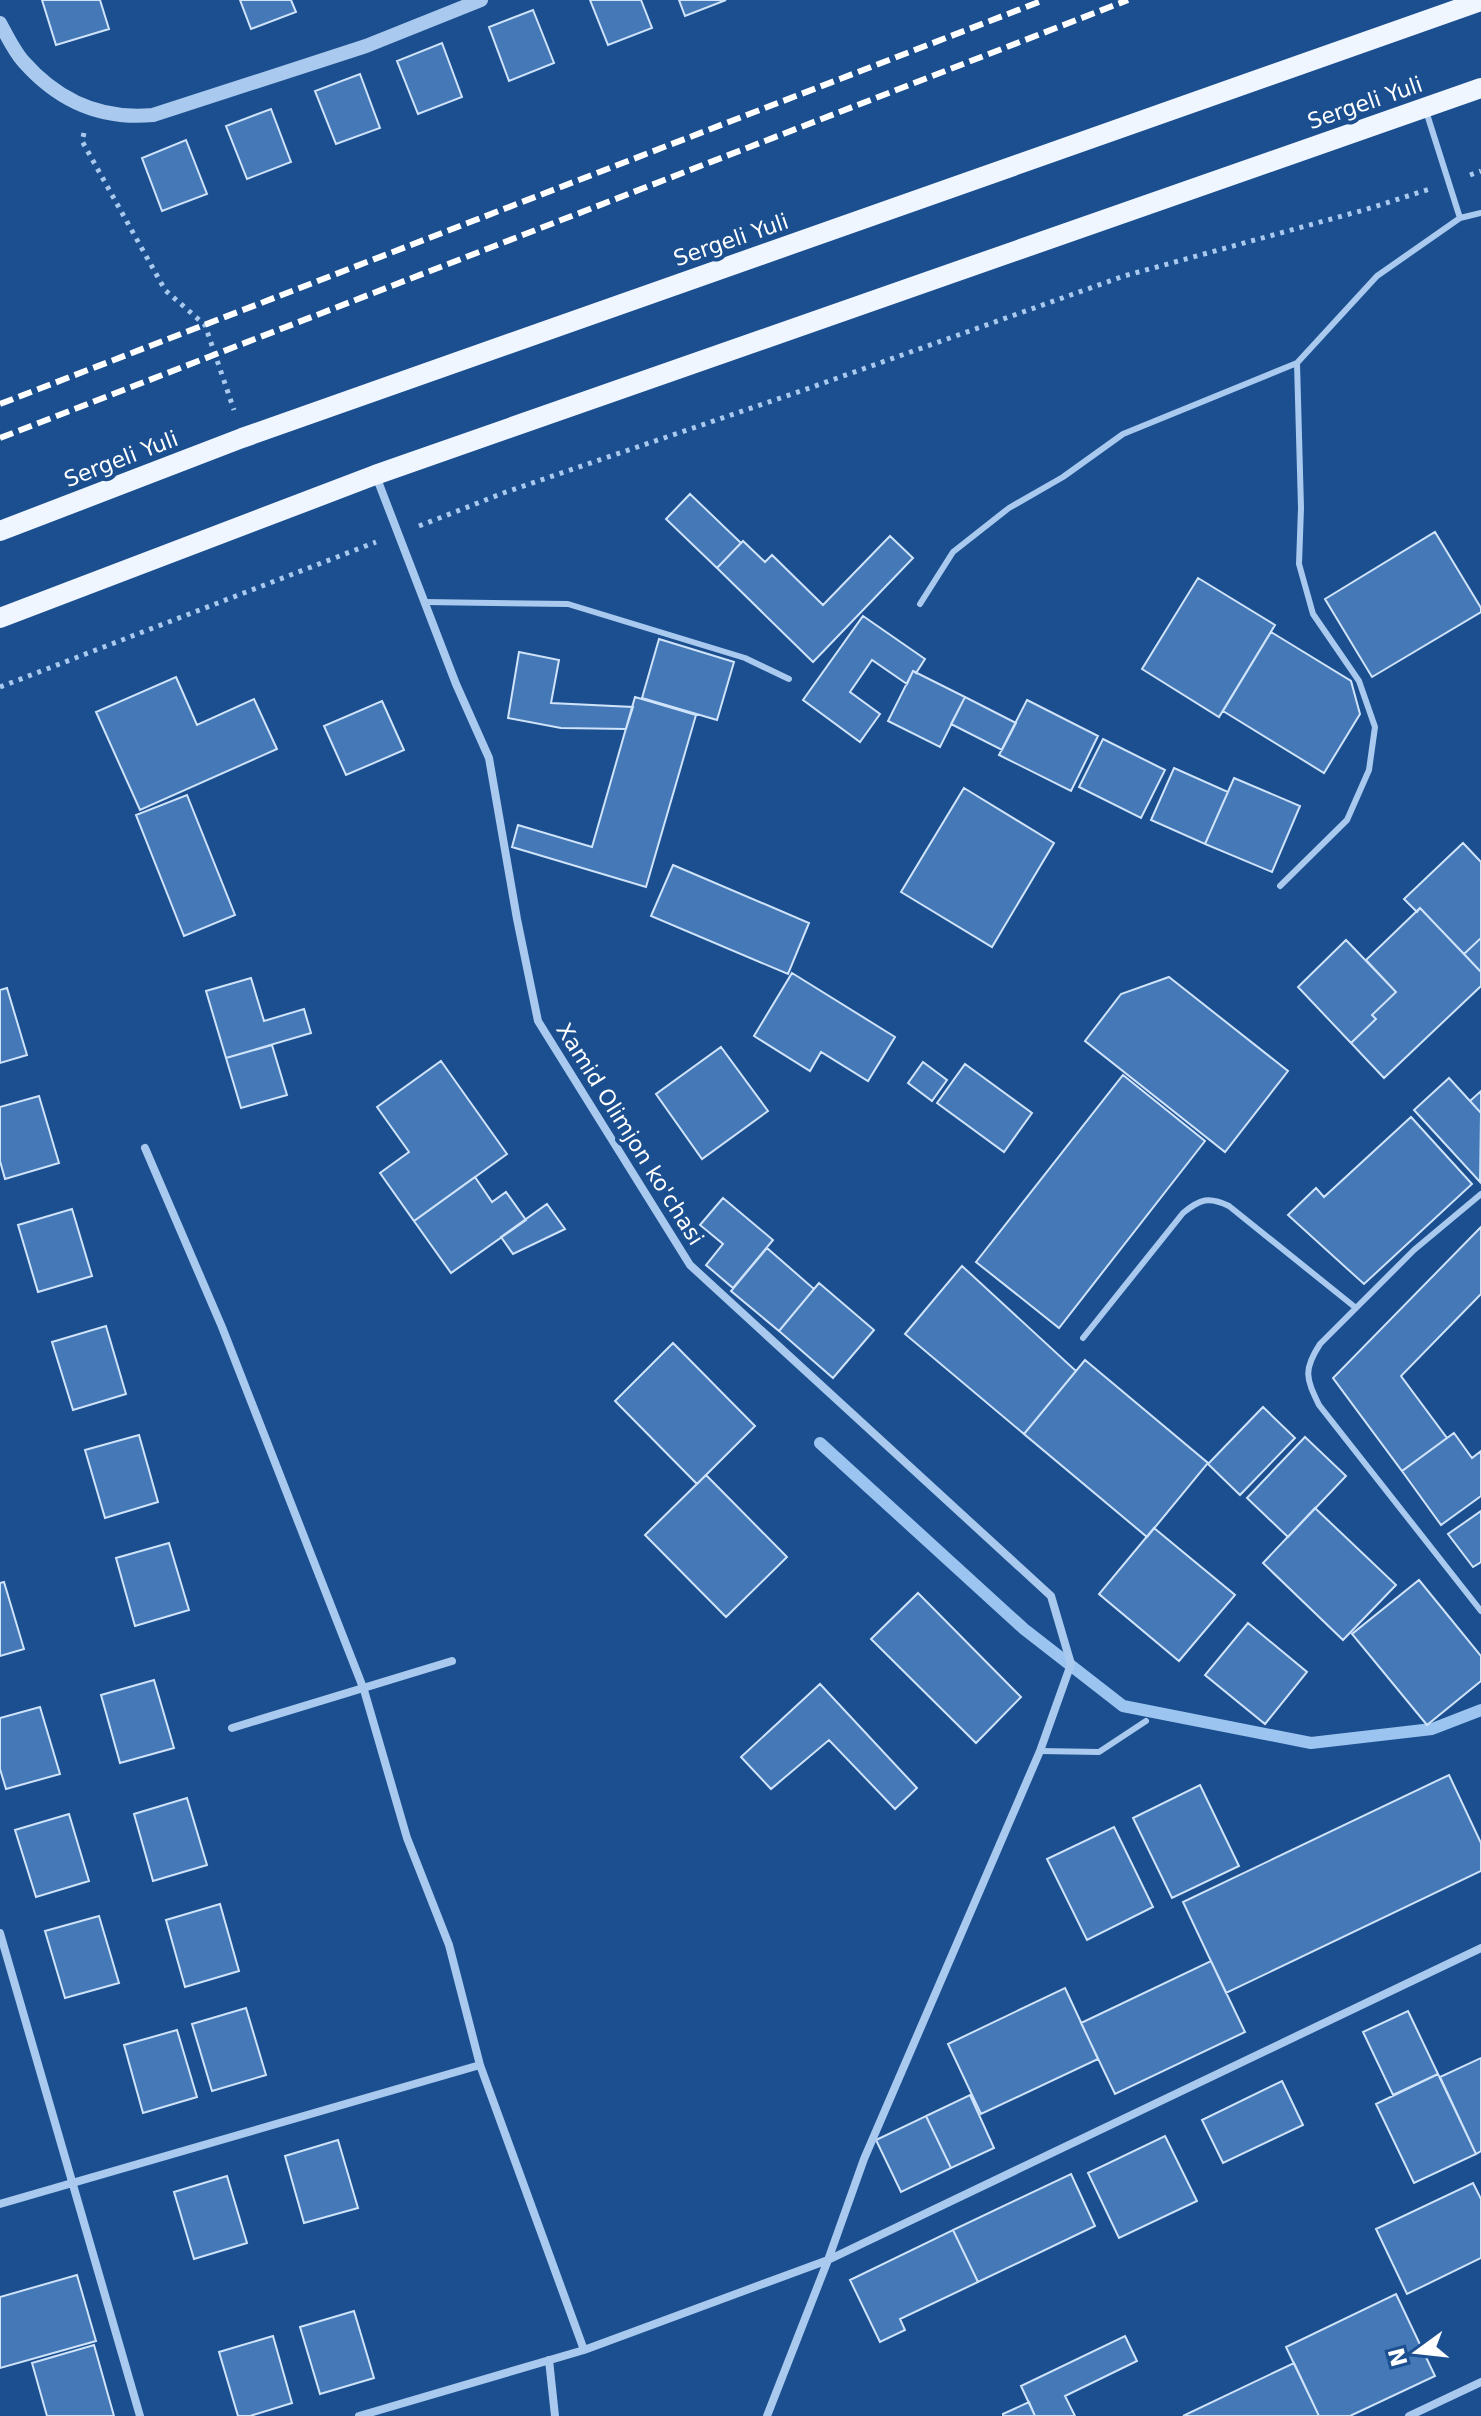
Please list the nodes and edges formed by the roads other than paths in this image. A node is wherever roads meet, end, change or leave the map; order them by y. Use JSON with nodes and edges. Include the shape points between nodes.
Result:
{"nodes":[{"id":1,"x":481,"y":0,"type":"edge"},
{"id":2,"x":1481,"y":1,"type":"edge"},
{"id":3,"x":0,"y":23,"type":"edge"},
{"id":4,"x":1481,"y":88,"type":"edge"},
{"id":5,"x":1425,"y":108,"type":"junction"},
{"id":6,"x":1481,"y":213,"type":"edge"},
{"id":7,"x":1460,"y":218,"type":"junction"},
{"id":8,"x":1297,"y":363,"type":"junction"},
{"id":9,"x":375,"y":475,"type":"junction"},
{"id":10,"x":0,"y":531,"type":"edge"},
{"id":11,"x":424,"y":602,"type":"junction"},
{"id":12,"x":920,"y":604,"type":"dead end"},
{"id":13,"x":0,"y":618,"type":"edge"},
{"id":14,"x":789,"y":679,"type":"dead end"},
{"id":15,"x":1280,"y":886,"type":"dead end"},
{"id":16,"x":145,"y":1148,"type":"dead end"},
{"id":17,"x":1481,"y":1194,"type":"edge"},
{"id":18,"x":1356,"y":1308,"type":"junction"},
{"id":19,"x":1083,"y":1338,"type":"dead end"},
{"id":20,"x":1481,"y":1611,"type":"edge"},
{"id":21,"x":452,"y":1661,"type":"dead end"},
{"id":22,"x":364,"y":1690,"type":"junction"},
{"id":23,"x":1146,"y":1721,"type":"dead end"},
{"id":24,"x":232,"y":1728,"type":"dead end"},
{"id":25,"x":1040,"y":1751,"type":"junction"},
{"id":26,"x":0,"y":1933,"type":"edge"},
{"id":27,"x":1481,"y":1948,"type":"edge"},
{"id":28,"x":480,"y":2065,"type":"junction"},
{"id":29,"x":72,"y":2183,"type":"junction"},
{"id":30,"x":0,"y":2204,"type":"edge"},
{"id":31,"x":828,"y":2260,"type":"junction"},
{"id":32,"x":584,"y":2350,"type":"junction"},
{"id":33,"x":549,"y":2360,"type":"junction"},
{"id":34,"x":1481,"y":2382,"type":"edge"},
{"id":35,"x":140,"y":2416,"type":"edge"},
{"id":36,"x":359,"y":2416,"type":"edge"},
{"id":37,"x":555,"y":2416,"type":"edge"},
{"id":38,"x":767,"y":2416,"type":"edge"},
{"id":39,"x":1409,"y":2416,"type":"edge"}],
"edges":[{"from":1,"to":3,"type":"street","via":[[366,46],[153,115],[110,116],[51,87],[22,60]]},
{"from":2,"to":10,"type":"main road","name":"Sergeli Yuli","via":[[242,438]]},
{"from":4,"to":5,"type":"main road","name":"Sergeli Yuli"},
{"from":5,"to":7,"type":"lane"},
{"from":5,"to":9,"type":"main road","name":"Sergeli Yuli"},
{"from":6,"to":7,"type":"lane"},
{"from":7,"to":8,"type":"lane","via":[[1377,276]]},
{"from":8,"to":12,"type":"lane","via":[[1123,434],[1009,508],[953,552]]},
{"from":8,"to":15,"type":"lane","via":[[1299,564],[1313,614],[1359,681],[1375,727],[1369,770],[1347,820]]},
{"from":9,"to":11,"type":"street","name":"Xamid Olimjon ko'chasi"},
{"from":9,"to":13,"type":"main road","name":"Sergeli Yuli"},
{"from":11,"to":14,"type":"lane","via":[[568,604],[745,658]]},
{"from":11,"to":25,"type":"street","name":"Xamid Olimjon ko'chasi","via":[[489,758],[538,1021],[690,1265],[1051,1596],[1071,1664]]},
{"from":16,"to":22,"type":"street","via":[[222,1327]]},
{"from":17,"to":18,"type":"lane"},
{"from":18,"to":19,"type":"lane","via":[[1214,1198],[1199,1200],[1183,1213]]},
{"from":18,"to":20,"type":"lane","via":[[1320,1344],[1309,1361],[1307,1380],[1319,1405]]},
{"from":21,"to":22,"type":"street"},
{"from":22,"to":24,"type":"street"},
{"from":22,"to":28,"type":"street","via":[[407,1838],[449,1945]]},
{"from":23,"to":25,"type":"lane","via":[[1099,1752]]},
{"from":25,"to":31,"type":"street","via":[[864,2159]]},
{"from":26,"to":29,"type":"street"},
{"from":27,"to":31,"type":"street"},
{"from":28,"to":29,"type":"street"},
{"from":28,"to":32,"type":"street"},
{"from":29,"to":30,"type":"street"},
{"from":29,"to":35,"type":"street"},
{"from":31,"to":32,"type":"street"},
{"from":31,"to":38,"type":"street"},
{"from":32,"to":33,"type":"street"},
{"from":33,"to":36,"type":"street"},
{"from":33,"to":37,"type":"street"},
{"from":34,"to":39,"type":"street"}]}
